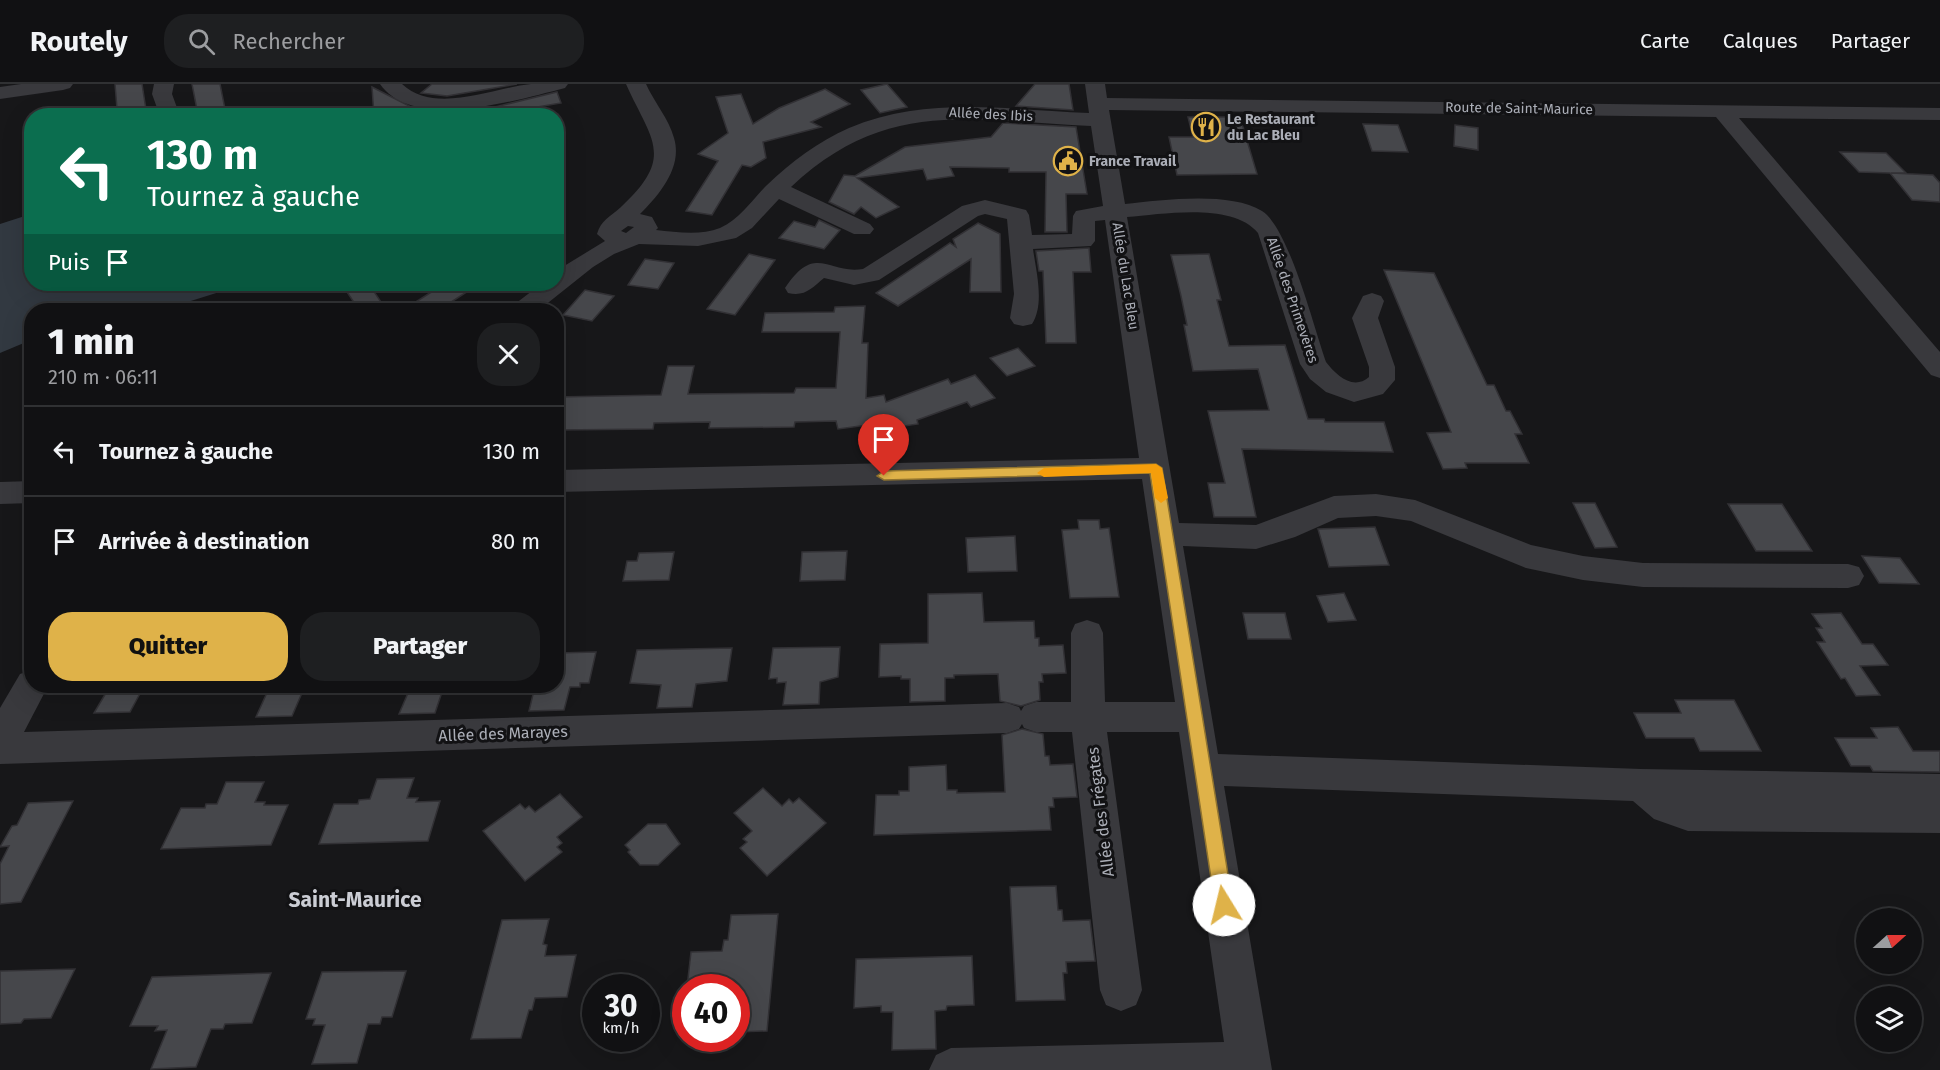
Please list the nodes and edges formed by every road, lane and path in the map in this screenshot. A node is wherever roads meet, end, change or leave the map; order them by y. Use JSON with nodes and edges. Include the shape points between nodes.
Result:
{"nodes":[{"id":1,"x":63,"y":84,"type":"edge"},
{"id":2,"x":164,"y":84,"type":"edge"},
{"id":3,"x":390,"y":84,"type":"edge"},
{"id":4,"x":558,"y":84,"type":"edge"},
{"id":5,"x":636,"y":84,"type":"edge"},
{"id":6,"x":0,"y":93,"type":"edge"},
{"id":7,"x":1098,"y":103,"type":"edge"},
{"id":8,"x":167,"y":108,"type":"edge"},
{"id":9,"x":1721,"y":110,"type":"junction"},
{"id":10,"x":1940,"y":114,"type":"edge"},
{"id":11,"x":776,"y":189,"type":"junction"},
{"id":12,"x":1116,"y":210,"type":"junction"},
{"id":13,"x":631,"y":225,"type":"junction"},
{"id":14,"x":862,"y":229,"type":"dead end"},
{"id":15,"x":1023,"y":242,"type":"junction"},
{"id":16,"x":564,"y":278,"type":"edge"},
{"id":17,"x":797,"y":288,"type":"dead end"},
{"id":18,"x":548,"y":291,"type":"edge"},
{"id":19,"x":1372,"y":302,"type":"dead end"},
{"id":20,"x":534,"y":303,"type":"edge"},
{"id":21,"x":1023,"y":318,"type":"dead end"},
{"id":22,"x":1940,"y":369,"type":"edge"},
{"id":23,"x":1156,"y":468,"type":"junction"},
{"id":24,"x":564,"y":481,"type":"edge"},
{"id":25,"x":24,"y":492,"type":"edge"},
{"id":26,"x":0,"y":493,"type":"edge"},
{"id":27,"x":1166,"y":534,"type":"junction"},
{"id":28,"x":1848,"y":576,"type":"dead end"},
{"id":29,"x":1087,"y":633,"type":"dead end"},
{"id":30,"x":27,"y":693,"type":"edge"},
{"id":31,"x":1088,"y":717,"type":"junction"},
{"id":32,"x":1196,"y":717,"type":"junction"},
{"id":33,"x":0,"y":741,"type":"edge"},
{"id":34,"x":0,"y":748,"type":"edge"},
{"id":35,"x":1203,"y":769,"type":"junction"},
{"id":36,"x":1641,"y":785,"type":"junction"},
{"id":37,"x":1940,"y":790,"type":"edge"},
{"id":38,"x":1940,"y":816,"type":"edge"},
{"id":39,"x":1121,"y":990,"type":"dead end"},
{"id":40,"x":1249,"y":1067,"type":"edge"},
{"id":41,"x":1134,"y":1068,"type":"edge"},
{"id":42,"x":951,"y":1070,"type":"edge"}],
"edges":[{"from":1,"to":6,"type":"street"},
{"from":2,"to":8,"type":"street","via":[[162,94]]},
{"from":3,"to":4,"type":"street","via":[[406,99],[441,104]]},
{"from":5,"to":13,"type":"street","via":[[661,132],[666,156]]},
{"from":7,"to":9,"type":"street","name":"Route de Saint-Maurice"},
{"from":7,"to":11,"type":"street","name":"Allée des Ibis","via":[[917,115],[837,142]]},
{"from":7,"to":12,"type":"street","name":"Allée du Lac Bleu"},
{"from":9,"to":10,"type":"street","name":"Route de Saint-Maurice"},
{"from":9,"to":22,"type":"street"},
{"from":11,"to":13,"type":"street","name":"Allée des Ibis","via":[[748,222],[707,238],[669,236]]},
{"from":11,"to":14,"type":"street"},
{"from":12,"to":15,"type":"street","via":[[1084,216],[1083,241]]},
{"from":12,"to":19,"type":"street","name":"Allée des Primevères","via":[[1228,208],[1256,217],[1270,233],[1313,364],[1342,391],[1368,390],[1382,380],[1382,367],[1365,318]]},
{"from":12,"to":23,"type":"street","name":"Allée du Lac Bleu"},
{"from":13,"to":16,"type":"street"},
{"from":15,"to":17,"type":"street","via":[[1018,214],[985,207],[970,211],[870,275],[854,278],[819,269]]},
{"from":15,"to":21,"type":"street"},
{"from":18,"to":20,"type":"street"},
{"from":23,"to":24,"type":"street"},
{"from":23,"to":27,"type":"street","name":"Allée du Lac Bleu"},
{"from":25,"to":26,"type":"street"},
{"from":27,"to":28,"type":"street","via":[[1256,537],[1334,507],[1376,505],[1415,511],[1526,556],[1583,568],[1643,575]]},
{"from":27,"to":32,"type":"street","name":"Allée du Lac Bleu"},
{"from":29,"to":31,"type":"street","name":"Allée des Frégates"},
{"from":30,"to":33,"type":"street"},
{"from":31,"to":32,"type":"street","name":"Allée des Marayes"},
{"from":31,"to":34,"type":"street","name":"Allée des Marayes"},
{"from":31,"to":39,"type":"street","name":"Allée des Frégates"},
{"from":32,"to":35,"type":"street","name":"Allée du Lac Bleu"},
{"from":35,"to":36,"type":"street"},
{"from":35,"to":40,"type":"street","name":"Allée du Lac Bleu"},
{"from":36,"to":37,"type":"street"},
{"from":36,"to":38,"type":"street","via":[[1667,807],[1688,814]]},
{"from":40,"to":41,"type":"street"},
{"from":41,"to":42,"type":"street"}]}
